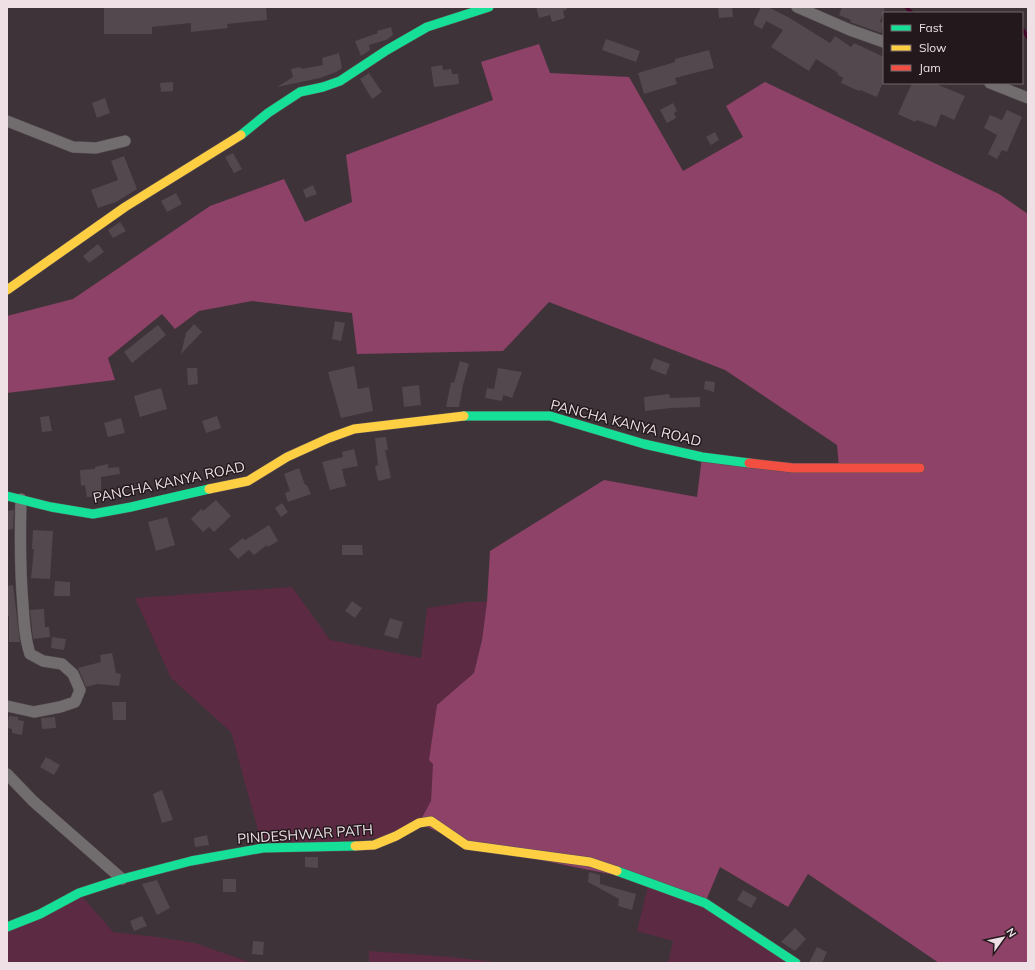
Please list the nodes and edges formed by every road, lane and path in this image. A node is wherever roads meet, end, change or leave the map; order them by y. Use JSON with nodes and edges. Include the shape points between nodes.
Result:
{"nodes":[{"id":1,"x":489,"y":7,"type":"edge"},
{"id":2,"x":797,"y":7,"type":"edge"},
{"id":3,"x":883,"y":42,"type":"edge"},
{"id":4,"x":993,"y":84,"type":"edge"},
{"id":5,"x":1028,"y":98,"type":"edge"},
{"id":6,"x":7,"y":122,"type":"edge"},
{"id":7,"x":125,"y":141,"type":"dead end"},
{"id":8,"x":7,"y":290,"type":"edge"},
{"id":9,"x":920,"y":468,"type":"dead end"},
{"id":10,"x":7,"y":496,"type":"edge"},
{"id":11,"x":21,"y":499,"type":"junction"},
{"id":12,"x":7,"y":706,"type":"edge"},
{"id":13,"x":7,"y":774,"type":"edge"},
{"id":14,"x":122,"y":879,"type":"junction"},
{"id":15,"x":7,"y":927,"type":"edge"},
{"id":16,"x":796,"y":963,"type":"edge"}],
"edges":[{"from":1,"to":8,"type":"street","via":[[427,27],[340,81],[300,92],[268,113],[243,134],[125,207]]},
{"from":2,"to":3,"type":"street"},
{"from":4,"to":5,"type":"street"},
{"from":6,"to":7,"type":"street","via":[[73,147],[96,148]]},
{"from":9,"to":11,"type":"street","name":"PANCHA KANYA ROAD","via":[[793,468],[702,457],[644,444],[550,416],[471,415],[354,429],[287,457],[248,481],[123,509],[93,514]]},
{"from":10,"to":11,"type":"street","name":"PANCHA KANYA ROAD"},
{"from":11,"to":12,"type":"street","via":[[21,578],[26,641],[30,654],[43,661],[62,664],[73,674],[80,690],[75,702],[60,707],[34,712]]},
{"from":13,"to":14,"type":"street","via":[[33,801]]},
{"from":14,"to":15,"type":"street","name":"PINDESHWAR PATH","via":[[79,893],[40,914]]},
{"from":14,"to":16,"type":"street","name":"PINDESHWAR PATH","via":[[191,861],[263,848],[374,845],[419,823],[431,821],[466,845],[590,862],[705,903]]}]}
